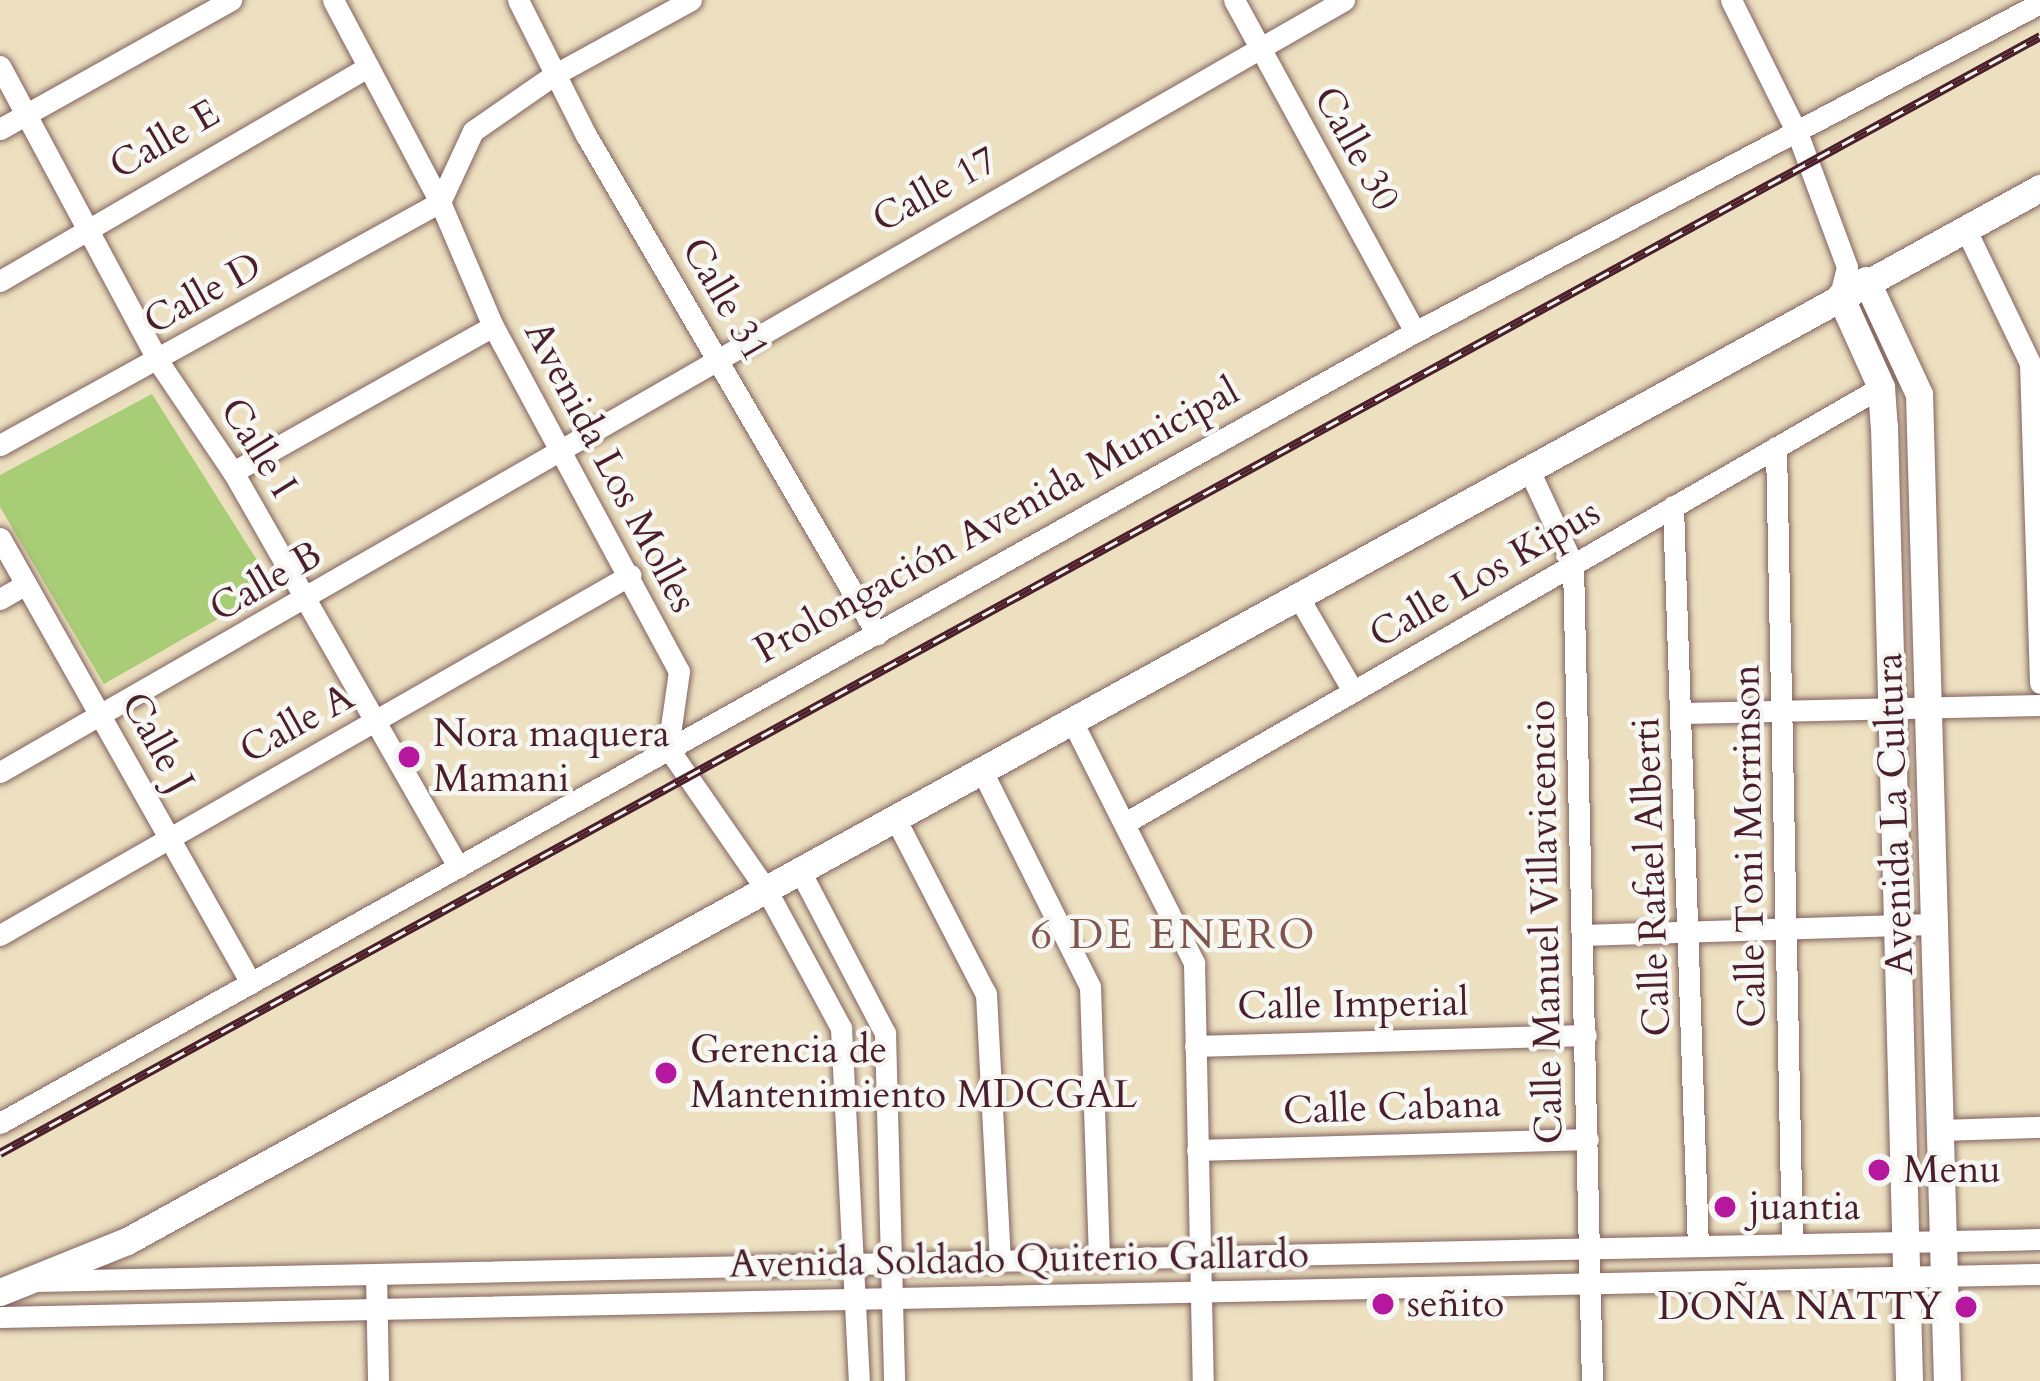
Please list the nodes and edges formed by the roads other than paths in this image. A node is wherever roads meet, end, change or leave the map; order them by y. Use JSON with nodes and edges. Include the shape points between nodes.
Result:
{"nodes":[{"id":1,"x":231,"y":0,"type":"edge"},
{"id":2,"x":333,"y":0,"type":"edge"},
{"id":3,"x":518,"y":0,"type":"edge"},
{"id":4,"x":691,"y":0,"type":"edge"},
{"id":5,"x":1234,"y":0,"type":"edge"},
{"id":6,"x":1343,"y":0,"type":"edge"},
{"id":7,"x":1731,"y":0,"type":"edge"},
{"id":8,"x":2040,"y":3,"type":"edge"},
{"id":9,"x":1260,"y":48,"type":"junction"},
{"id":10,"x":0,"y":66,"type":"edge"},
{"id":11,"x":368,"y":67,"type":"junction"},
{"id":12,"x":554,"y":75,"type":"junction"},
{"id":13,"x":28,"y":113,"type":"junction"},
{"id":14,"x":0,"y":129,"type":"edge"},
{"id":15,"x":1798,"y":135,"type":"junction"},
{"id":16,"x":2040,"y":188,"type":"edge"},
{"id":17,"x":440,"y":202,"type":"junction"},
{"id":18,"x":83,"y":228,"type":"junction"},
{"id":19,"x":1965,"y":228,"type":"junction"},
{"id":20,"x":1856,"y":274,"type":"junction"},
{"id":21,"x":0,"y":281,"type":"edge"},
{"id":22,"x":1840,"y":296,"type":"junction"},
{"id":23,"x":493,"y":326,"type":"junction"},
{"id":24,"x":1415,"y":332,"type":"junction"},
{"id":25,"x":716,"y":355,"type":"junction"},
{"id":26,"x":158,"y":361,"type":"junction"},
{"id":27,"x":1881,"y":386,"type":"junction"},
{"id":28,"x":0,"y":445,"type":"edge"},
{"id":29,"x":564,"y":447,"type":"junction"},
{"id":30,"x":1776,"y":447,"type":"junction"},
{"id":31,"x":1529,"y":470,"type":"junction"},
{"id":32,"x":233,"y":472,"type":"junction"},
{"id":33,"x":1673,"y":506,"type":"junction"},
{"id":34,"x":0,"y":538,"type":"edge"},
{"id":35,"x":1573,"y":565,"type":"junction"},
{"id":36,"x":630,"y":575,"type":"junction"},
{"id":37,"x":26,"y":584,"type":"junction"},
{"id":38,"x":1299,"y":598,"type":"junction"},
{"id":39,"x":0,"y":599,"type":"edge"},
{"id":40,"x":2039,"y":599,"type":"edge"},
{"id":41,"x":307,"y":601,"type":"junction"},
{"id":42,"x":877,"y":634,"type":"junction"},
{"id":43,"x":2040,"y":683,"type":"edge"},
{"id":44,"x":1353,"y":692,"type":"junction"},
{"id":45,"x":2040,"y":705,"type":"edge"},
{"id":46,"x":1933,"y":707,"type":"junction"},
{"id":47,"x":1894,"y":709,"type":"junction"},
{"id":48,"x":1784,"y":711,"type":"junction"},
{"id":49,"x":1683,"y":713,"type":"junction"},
{"id":50,"x":100,"y":716,"type":"junction"},
{"id":51,"x":376,"y":722,"type":"junction"},
{"id":52,"x":1073,"y":723,"type":"junction"},
{"id":53,"x":668,"y":748,"type":"junction"},
{"id":54,"x":0,"y":772,"type":"edge"},
{"id":55,"x":983,"y":773,"type":"junction"},
{"id":56,"x":896,"y":820,"type":"junction"},
{"id":57,"x":1124,"y":823,"type":"junction"},
{"id":58,"x":169,"y":837,"type":"junction"},
{"id":59,"x":458,"y":867,"type":"junction"},
{"id":60,"x":801,"y":873,"type":"junction"},
{"id":61,"x":767,"y":890,"type":"junction"},
{"id":62,"x":1937,"y":924,"type":"junction"},
{"id":63,"x":1899,"y":925,"type":"junction"},
{"id":64,"x":1789,"y":929,"type":"junction"},
{"id":65,"x":1690,"y":932,"type":"junction"},
{"id":66,"x":0,"y":935,"type":"edge"},
{"id":67,"x":1584,"y":935,"type":"junction"},
{"id":68,"x":251,"y":983,"type":"junction"},
{"id":69,"x":1586,"y":1035,"type":"junction"},
{"id":70,"x":1195,"y":1046,"type":"junction"},
{"id":71,"x":0,"y":1124,"type":"edge"},
{"id":72,"x":2040,"y":1127,"type":"edge"},
{"id":73,"x":1942,"y":1130,"type":"junction"},
{"id":74,"x":1588,"y":1139,"type":"junction"},
{"id":75,"x":1197,"y":1150,"type":"junction"},
{"id":76,"x":2040,"y":1239,"type":"edge"},
{"id":77,"x":1944,"y":1241,"type":"junction"},
{"id":78,"x":1906,"y":1242,"type":"junction"},
{"id":79,"x":1792,"y":1244,"type":"junction"},
{"id":80,"x":1699,"y":1246,"type":"junction"},
{"id":81,"x":1590,"y":1249,"type":"junction"},
{"id":82,"x":1200,"y":1257,"type":"junction"},
{"id":83,"x":1100,"y":1259,"type":"junction"},
{"id":84,"x":1000,"y":1261,"type":"junction"},
{"id":85,"x":892,"y":1263,"type":"junction"},
{"id":86,"x":856,"y":1264,"type":"junction"},
{"id":87,"x":376,"y":1274,"type":"junction"},
{"id":88,"x":2040,"y":1274,"type":"edge"},
{"id":89,"x":1945,"y":1276,"type":"junction"},
{"id":90,"x":1906,"y":1277,"type":"junction"},
{"id":91,"x":30,"y":1281,"type":"junction"},
{"id":92,"x":1591,"y":1284,"type":"junction"},
{"id":93,"x":0,"y":1292,"type":"edge"},
{"id":94,"x":1201,"y":1292,"type":"junction"},
{"id":95,"x":892,"y":1298,"type":"junction"},
{"id":96,"x":857,"y":1299,"type":"junction"},
{"id":97,"x":376,"y":1309,"type":"junction"},
{"id":98,"x":0,"y":1317,"type":"edge"},
{"id":99,"x":378,"y":1381,"type":"edge"},
{"id":100,"x":859,"y":1381,"type":"edge"},
{"id":101,"x":894,"y":1381,"type":"edge"},
{"id":102,"x":1203,"y":1381,"type":"edge"},
{"id":103,"x":1592,"y":1381,"type":"edge"},
{"id":104,"x":1909,"y":1381,"type":"edge"},
{"id":105,"x":1948,"y":1381,"type":"edge"}],
"edges":[{"from":1,"to":13,"type":"street"},
{"from":2,"to":11,"type":"street","name":"Avenida Los Molles"},
{"from":3,"to":12,"type":"street","name":"Calle 31"},
{"from":4,"to":12,"type":"street"},
{"from":5,"to":9,"type":"street","name":"Calle 30"},
{"from":6,"to":9,"type":"street","name":"Calle 17"},
{"from":7,"to":15,"type":"street","name":"Avenida La Cultura"},
{"from":8,"to":15,"type":"street","name":"Prolongación Avenida Municipal"},
{"from":9,"to":24,"type":"street","name":"Calle 30"},
{"from":9,"to":25,"type":"street","name":"Calle 17"},
{"from":10,"to":13,"type":"street","name":"Calle I"},
{"from":11,"to":17,"type":"street","name":"Avenida Los Molles"},
{"from":11,"to":18,"type":"street","name":"Calle E"},
{"from":12,"to":17,"type":"street","via":[[473,130]]},
{"from":12,"to":25,"type":"street","name":"Calle 31"},
{"from":13,"to":14,"type":"street"},
{"from":13,"to":18,"type":"street","name":"Calle I"},
{"from":15,"to":20,"type":"street","name":"Avenida La Cultura"},
{"from":15,"to":24,"type":"street","name":"Prolongación Avenida Municipal"},
{"from":16,"to":19,"type":"main road"},
{"from":17,"to":23,"type":"street","name":"Avenida Los Molles"},
{"from":17,"to":26,"type":"street","name":"Calle D"},
{"from":18,"to":21,"type":"street","name":"Calle E"},
{"from":18,"to":26,"type":"street","name":"Calle I"},
{"from":19,"to":20,"type":"main road"},
{"from":19,"to":40,"type":"street","via":[[2030,363]]},
{"from":20,"to":22,"type":"main road"},
{"from":20,"to":46,"type":"main road","name":"Avenida La Cultura","via":[[1919,394]]},
{"from":22,"to":27,"type":"main road","name":"Avenida La Cultura"},
{"from":22,"to":31,"type":"main road"},
{"from":23,"to":29,"type":"street","name":"Avenida Los Molles"},
{"from":23,"to":32,"type":"street"},
{"from":24,"to":42,"type":"street","name":"Prolongación Avenida Municipal"},
{"from":25,"to":29,"type":"street","name":"Calle 17"},
{"from":25,"to":42,"type":"street","name":"Calle 31"},
{"from":26,"to":28,"type":"street","name":"Calle D"},
{"from":26,"to":32,"type":"street","name":"Calle I"},
{"from":27,"to":30,"type":"street","name":"Calle Los Kipus"},
{"from":27,"to":47,"type":"main road","name":"Avenida La Cultura"},
{"from":29,"to":36,"type":"street","name":"Avenida Los Molles"},
{"from":29,"to":41,"type":"street","name":"Calle B"},
{"from":30,"to":33,"type":"street","name":"Calle Los Kipus"},
{"from":30,"to":48,"type":"street","name":"Calle Toni Morrinson"},
{"from":31,"to":35,"type":"street","name":"Calle Manuel Villavicencio"},
{"from":31,"to":38,"type":"main road"},
{"from":32,"to":41,"type":"street","name":"Calle I"},
{"from":33,"to":35,"type":"street","name":"Calle Los Kipus"},
{"from":33,"to":49,"type":"street","name":"Calle Rafael Alberti"},
{"from":34,"to":37,"type":"street","name":"Calle J"},
{"from":35,"to":44,"type":"street","name":"Calle Los Kipus"},
{"from":35,"to":67,"type":"street","name":"Calle Manuel Villavicencio"},
{"from":36,"to":51,"type":"street","name":"Calle A"},
{"from":36,"to":53,"type":"street","name":"Avenida Los Molles","via":[[682,685]]},
{"from":37,"to":39,"type":"street"},
{"from":37,"to":50,"type":"street","name":"Calle J"},
{"from":38,"to":44,"type":"street"},
{"from":38,"to":52,"type":"main road"},
{"from":40,"to":43,"type":"street"},
{"from":41,"to":50,"type":"street","name":"Calle B"},
{"from":41,"to":51,"type":"street","name":"Calle I"},
{"from":42,"to":53,"type":"street","name":"Prolongación Avenida Municipal"},
{"from":44,"to":57,"type":"street","name":"Calle Los Kipus"},
{"from":45,"to":46,"type":"street"},
{"from":46,"to":47,"type":"street"},
{"from":46,"to":62,"type":"main road","name":"Avenida La Cultura"},
{"from":47,"to":48,"type":"street"},
{"from":47,"to":63,"type":"main road","name":"Avenida La Cultura"},
{"from":48,"to":49,"type":"street"},
{"from":48,"to":64,"type":"street","name":"Calle Toni Morrinson"},
{"from":49,"to":65,"type":"street","name":"Calle Rafael Alberti"},
{"from":50,"to":54,"type":"street","name":"Calle B"},
{"from":50,"to":58,"type":"street","name":"Calle J"},
{"from":51,"to":58,"type":"street","name":"Calle A"},
{"from":51,"to":59,"type":"street","name":"Calle I"},
{"from":52,"to":55,"type":"main road"},
{"from":52,"to":57,"type":"street"},
{"from":53,"to":59,"type":"street","name":"Prolongación Avenida Municipal"},
{"from":53,"to":61,"type":"street"},
{"from":55,"to":56,"type":"main road"},
{"from":55,"to":83,"type":"street","via":[[1090,987]]},
{"from":56,"to":60,"type":"main road"},
{"from":56,"to":84,"type":"street","via":[[986,994]]},
{"from":57,"to":70,"type":"street","via":[[1188,939]]},
{"from":58,"to":66,"type":"street","name":"Calle A"},
{"from":58,"to":68,"type":"street","name":"Calle J"},
{"from":59,"to":68,"type":"street","name":"Prolongación Avenida Municipal"},
{"from":60,"to":61,"type":"main road"},
{"from":60,"to":85,"type":"street","via":[[885,1033]]},
{"from":61,"to":86,"type":"street","via":[[845,1042]]},
{"from":61,"to":91,"type":"main road","via":[[127,1241]]},
{"from":62,"to":63,"type":"street"},
{"from":62,"to":73,"type":"main road","name":"Avenida La Cultura"},
{"from":63,"to":64,"type":"street"},
{"from":63,"to":78,"type":"main road","name":"Avenida La Cultura"},
{"from":64,"to":65,"type":"street"},
{"from":64,"to":79,"type":"street","name":"Calle Toni Morrinson"},
{"from":65,"to":67,"type":"street"},
{"from":65,"to":80,"type":"street","name":"Calle Rafael Alberti"},
{"from":67,"to":69,"type":"street","name":"Calle Manuel Villavicencio"},
{"from":68,"to":71,"type":"street","name":"Prolongación Avenida Municipal"},
{"from":69,"to":70,"type":"street","name":"Calle Imperial"},
{"from":69,"to":74,"type":"street","name":"Calle Manuel Villavicencio"},
{"from":70,"to":75,"type":"street"},
{"from":72,"to":73,"type":"street"},
{"from":73,"to":77,"type":"main road","name":"Avenida La Cultura"},
{"from":74,"to":75,"type":"street","name":"Calle Cabana"},
{"from":74,"to":81,"type":"street","name":"Calle Manuel Villavicencio"},
{"from":75,"to":82,"type":"street"},
{"from":76,"to":77,"type":"street","name":"Avenida Soldado Quiterio Gallardo"},
{"from":77,"to":78,"type":"street","name":"Avenida Soldado Quiterio Gallardo"},
{"from":77,"to":89,"type":"main road","name":"Avenida La Cultura"},
{"from":78,"to":79,"type":"street","name":"Avenida Soldado Quiterio Gallardo"},
{"from":78,"to":90,"type":"main road","name":"Avenida La Cultura"},
{"from":79,"to":80,"type":"street","name":"Avenida Soldado Quiterio Gallardo"},
{"from":80,"to":81,"type":"street","name":"Avenida Soldado Quiterio Gallardo"},
{"from":81,"to":82,"type":"street","name":"Avenida Soldado Quiterio Gallardo"},
{"from":81,"to":92,"type":"street","name":"Calle Manuel Villavicencio"},
{"from":82,"to":83,"type":"street","name":"Avenida Soldado Quiterio Gallardo"},
{"from":82,"to":94,"type":"street"},
{"from":83,"to":84,"type":"street","name":"Avenida Soldado Quiterio Gallardo"},
{"from":84,"to":85,"type":"street","name":"Avenida Soldado Quiterio Gallardo"},
{"from":85,"to":86,"type":"street","name":"Avenida Soldado Quiterio Gallardo"},
{"from":85,"to":95,"type":"street"},
{"from":86,"to":87,"type":"street","name":"Avenida Soldado Quiterio Gallardo"},
{"from":86,"to":96,"type":"street"},
{"from":87,"to":91,"type":"street","name":"Avenida Soldado Quiterio Gallardo"},
{"from":87,"to":97,"type":"street"},
{"from":88,"to":89,"type":"street","name":"Avenida Soldado Quiterio Gallardo"},
{"from":89,"to":90,"type":"street","name":"Avenida Soldado Quiterio Gallardo"},
{"from":89,"to":105,"type":"main road","name":"Avenida La Cultura"},
{"from":90,"to":92,"type":"street","name":"Avenida Soldado Quiterio Gallardo"},
{"from":90,"to":104,"type":"main road","name":"Avenida La Cultura"},
{"from":91,"to":93,"type":"main road"},
{"from":92,"to":94,"type":"street","name":"Avenida Soldado Quiterio Gallardo"},
{"from":92,"to":103,"type":"street","name":"Calle Manuel Villavicencio"},
{"from":94,"to":95,"type":"street","name":"Avenida Soldado Quiterio Gallardo"},
{"from":94,"to":102,"type":"street"},
{"from":95,"to":96,"type":"street","name":"Avenida Soldado Quiterio Gallardo"},
{"from":95,"to":101,"type":"street"},
{"from":96,"to":97,"type":"street","name":"Avenida Soldado Quiterio Gallardo"},
{"from":96,"to":100,"type":"street"},
{"from":97,"to":98,"type":"street","name":"Avenida Soldado Quiterio Gallardo"},
{"from":97,"to":99,"type":"street"}]}
